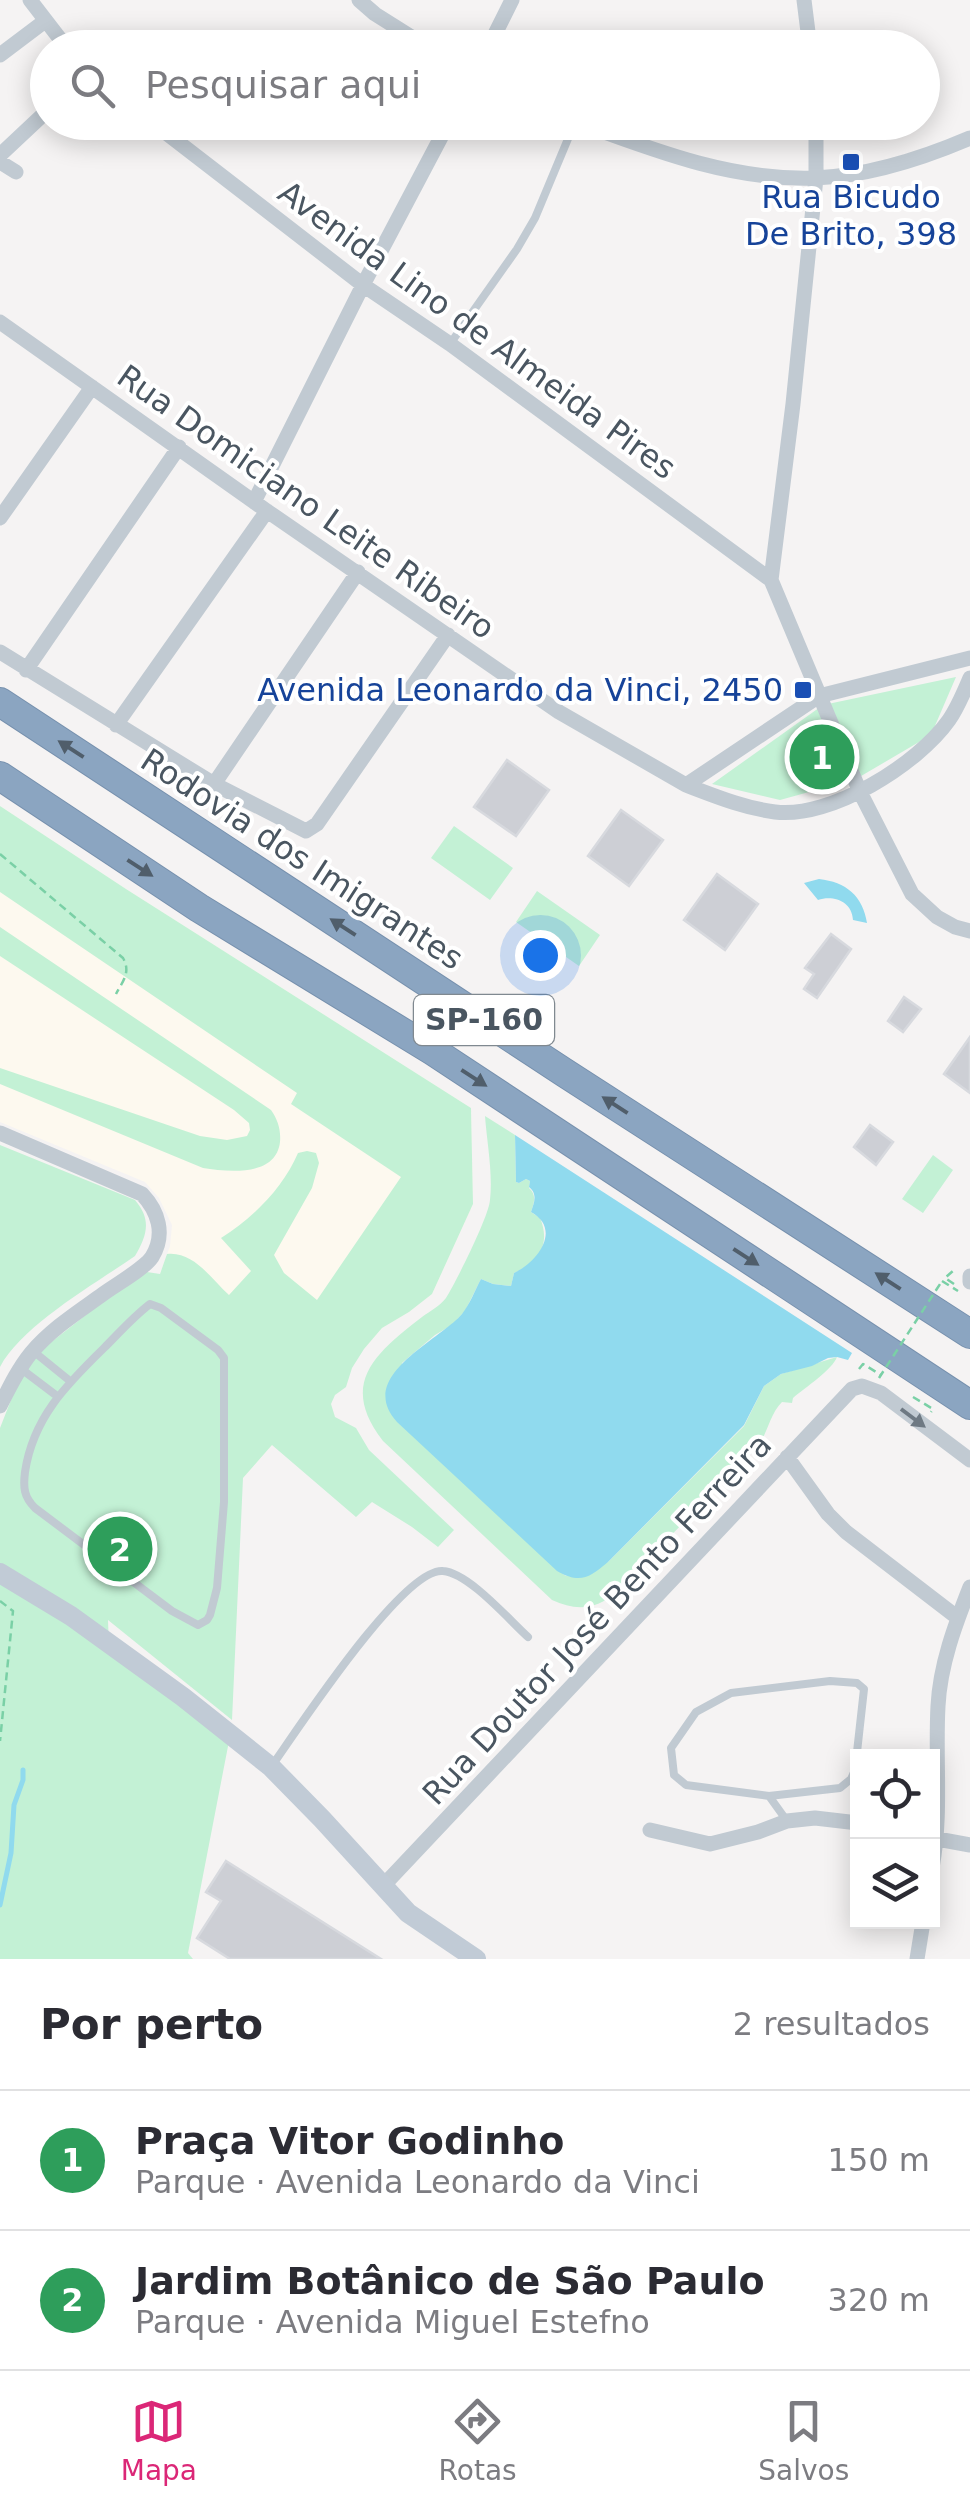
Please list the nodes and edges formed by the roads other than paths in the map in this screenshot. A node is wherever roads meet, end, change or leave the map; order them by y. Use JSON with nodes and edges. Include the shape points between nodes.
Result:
{"nodes":[{"id":1,"x":30,"y":0,"type":"edge"},
{"id":2,"x":359,"y":0,"type":"edge"},
{"id":3,"x":512,"y":0,"type":"edge"},
{"id":4,"x":804,"y":0,"type":"edge"},
{"id":5,"x":45,"y":20,"type":"junction"},
{"id":6,"x":32,"y":30,"type":"edge"},
{"id":7,"x":53,"y":30,"type":"edge"},
{"id":8,"x":400,"y":30,"type":"edge"},
{"id":9,"x":497,"y":30,"type":"edge"},
{"id":10,"x":808,"y":30,"type":"edge"},
{"id":11,"x":30,"y":32,"type":"edge"},
{"id":12,"x":0,"y":55,"type":"edge"},
{"id":13,"x":30,"y":127,"type":"edge"},
{"id":14,"x":970,"y":138,"type":"edge"},
{"id":15,"x":176,"y":140,"type":"edge"},
{"id":16,"x":440,"y":140,"type":"edge"},
{"id":17,"x":568,"y":140,"type":"edge"},
{"id":18,"x":629,"y":140,"type":"edge"},
{"id":19,"x":816,"y":140,"type":"edge"},
{"id":20,"x":0,"y":155,"type":"edge"},
{"id":21,"x":0,"y":162,"type":"edge"},
{"id":22,"x":16,"y":172,"type":"dead end"},
{"id":23,"x":816,"y":178,"type":"junction"},
{"id":24,"x":364,"y":284,"type":"junction"},
{"id":25,"x":0,"y":324,"type":"edge"},
{"id":26,"x":450,"y":344,"type":"junction"},
{"id":27,"x":92,"y":387,"type":"junction"},
{"id":28,"x":179,"y":448,"type":"junction"},
{"id":29,"x":260,"y":506,"type":"junction"},
{"id":30,"x":0,"y":518,"type":"edge"},
{"id":31,"x":358,"y":572,"type":"junction"},
{"id":32,"x":771,"y":580,"type":"junction"},
{"id":33,"x":448,"y":635,"type":"junction"},
{"id":34,"x":0,"y":652,"type":"edge"},
{"id":35,"x":970,"y":658,"type":"edge"},
{"id":36,"x":26,"y":670,"type":"junction"},
{"id":37,"x":970,"y":678,"type":"edge"},
{"id":38,"x":819,"y":696,"type":"junction"},
{"id":39,"x":0,"y":702,"type":"edge"},
{"id":40,"x":116,"y":725,"type":"junction"},
{"id":41,"x":0,"y":776,"type":"edge"},
{"id":42,"x":214,"y":784,"type":"junction"},
{"id":43,"x":686,"y":785,"type":"junction"},
{"id":44,"x":860,"y":792,"type":"junction"},
{"id":45,"x":970,"y":931,"type":"edge"},
{"id":46,"x":0,"y":1133,"type":"edge"},
{"id":47,"x":970,"y":1334,"type":"edge"},
{"id":48,"x":33,"y":1351,"type":"junction"},
{"id":49,"x":20,"y":1368,"type":"junction"},
{"id":50,"x":70,"y":1381,"type":"junction"},
{"id":51,"x":57,"y":1396,"type":"junction"},
{"id":52,"x":970,"y":1405,"type":"edge"},
{"id":53,"x":0,"y":1406,"type":"edge"},
{"id":54,"x":788,"y":1456,"type":"junction"},
{"id":55,"x":970,"y":1460,"type":"edge"},
{"id":56,"x":0,"y":1573,"type":"edge"},
{"id":57,"x":970,"y":1588,"type":"edge"},
{"id":58,"x":958,"y":1618,"type":"junction"},
{"id":59,"x":528,"y":1638,"type":"dead end"},
{"id":60,"x":937,"y":1749,"type":"edge"},
{"id":61,"x":272,"y":1767,"type":"junction"},
{"id":62,"x":770,"y":1796,"type":"junction"},
{"id":63,"x":786,"y":1821,"type":"junction"},
{"id":64,"x":850,"y":1822,"type":"edge"},
{"id":65,"x":650,"y":1830,"type":"dead end"},
{"id":66,"x":940,"y":1839,"type":"edge"},
{"id":67,"x":970,"y":1845,"type":"edge"},
{"id":68,"x":383,"y":1886,"type":"junction"},
{"id":69,"x":923,"y":1929,"type":"edge"},
{"id":70,"x":476,"y":1959,"type":"edge"},
{"id":71,"x":917,"y":1959,"type":"edge"}],
"edges":[{"from":1,"to":5,"type":"street"},
{"from":2,"to":8,"type":"street"},
{"from":3,"to":9,"type":"street"},
{"from":4,"to":10,"type":"street"},
{"from":5,"to":6,"type":"street"},
{"from":5,"to":7,"type":"street"},
{"from":11,"to":12,"type":"street"},
{"from":13,"to":20,"type":"street"},
{"from":14,"to":23,"type":"street","via":[[930,156]]},
{"from":15,"to":24,"type":"street","name":"Avenida Lino de Almeida Pires"},
{"from":16,"to":24,"type":"street"},
{"from":17,"to":26,"type":"lane","via":[[535,218]]},
{"from":18,"to":23,"type":"street","via":[[705,166]]},
{"from":19,"to":23,"type":"street"},
{"from":21,"to":22,"type":"street"},
{"from":23,"to":32,"type":"street"},
{"from":24,"to":26,"type":"street","name":"Avenida Lino de Almeida Pires"},
{"from":24,"to":29,"type":"street"},
{"from":25,"to":27,"type":"street","name":"Rua Domiciano Leite Ribeiro"},
{"from":26,"to":32,"type":"street","name":"Avenida Lino de Almeida Pires"},
{"from":27,"to":28,"type":"street","name":"Rua Domiciano Leite Ribeiro"},
{"from":27,"to":30,"type":"street"},
{"from":28,"to":29,"type":"street","name":"Rua Domiciano Leite Ribeiro"},
{"from":28,"to":36,"type":"street"},
{"from":29,"to":31,"type":"street","name":"Rua Domiciano Leite Ribeiro"},
{"from":29,"to":40,"type":"street"},
{"from":31,"to":33,"type":"street","name":"Rua Domiciano Leite Ribeiro"},
{"from":31,"to":42,"type":"street"},
{"from":32,"to":38,"type":"street"},
{"from":33,"to":42,"type":"street","via":[[310,830]]},
{"from":33,"to":43,"type":"street","name":"Rua Domiciano Leite Ribeiro","via":[[558,712]]},
{"from":34,"to":36,"type":"street"},
{"from":35,"to":38,"type":"street"},
{"from":36,"to":40,"type":"street"},
{"from":37,"to":44,"type":"street","name":"Rua Domiciano Leite Ribeiro","via":[[948,721],[923,748]]},
{"from":38,"to":43,"type":"street"},
{"from":38,"to":44,"type":"street"},
{"from":47,"to":39,"type":"highway","name":"Rodovia dos Imigrantes","number":"SP-160","one_way":true},
{"from":40,"to":42,"type":"street"},
{"from":41,"to":52,"type":"highway","number":"SP-160","one_way":true,"via":[[434,1051]]},
{"from":43,"to":44,"type":"street","name":"Rua Domiciano Leite Ribeiro","via":[[779,812],[821,808]]},
{"from":44,"to":45,"type":"street","via":[[912,894],[937,917]]},
{"from":46,"to":48,"type":"street","via":[[142,1194],[160,1221],[152,1257]]},
{"from":48,"to":49,"type":"street"},
{"from":48,"to":50,"type":"lane"},
{"from":49,"to":51,"type":"lane"},
{"from":49,"to":53,"type":"street"},
{"from":50,"to":51,"type":"lane"},
{"from":50,"to":51,"type":"lane","via":[[150,1304],[222,1354],[224,1502],[217,1588],[201,1624],[172,1611],[28,1501],[28,1452]]},
{"from":54,"to":55,"type":"street","name":"Rua Doutor José Bento Ferreira","one_way":true,"via":[[854,1381]]},
{"from":54,"to":58,"type":"street","via":[[846,1532]]},
{"from":54,"to":68,"type":"street","name":"Rua Doutor José Bento Ferreira"},
{"from":56,"to":61,"type":"main road","via":[[71,1616]]},
{"from":57,"to":58,"type":"street"},
{"from":58,"to":60,"type":"street","via":[[938,1705]]},
{"from":59,"to":61,"type":"lane","via":[[463,1579],[430,1573],[356,1648]]},
{"from":61,"to":68,"type":"main road"},
{"from":62,"to":62,"type":"lane","via":[[686,1786],[674,1775],[672,1748],[696,1712],[731,1693],[857,1683],[864,1689],[851,1779],[840,1788]]},
{"from":62,"to":63,"type":"lane"},
{"from":63,"to":64,"type":"street"},
{"from":63,"to":65,"type":"street","via":[[710,1844]]},
{"from":66,"to":67,"type":"street"},
{"from":68,"to":70,"type":"main road","via":[[424,1926]]},
{"from":69,"to":71,"type":"street"}]}
